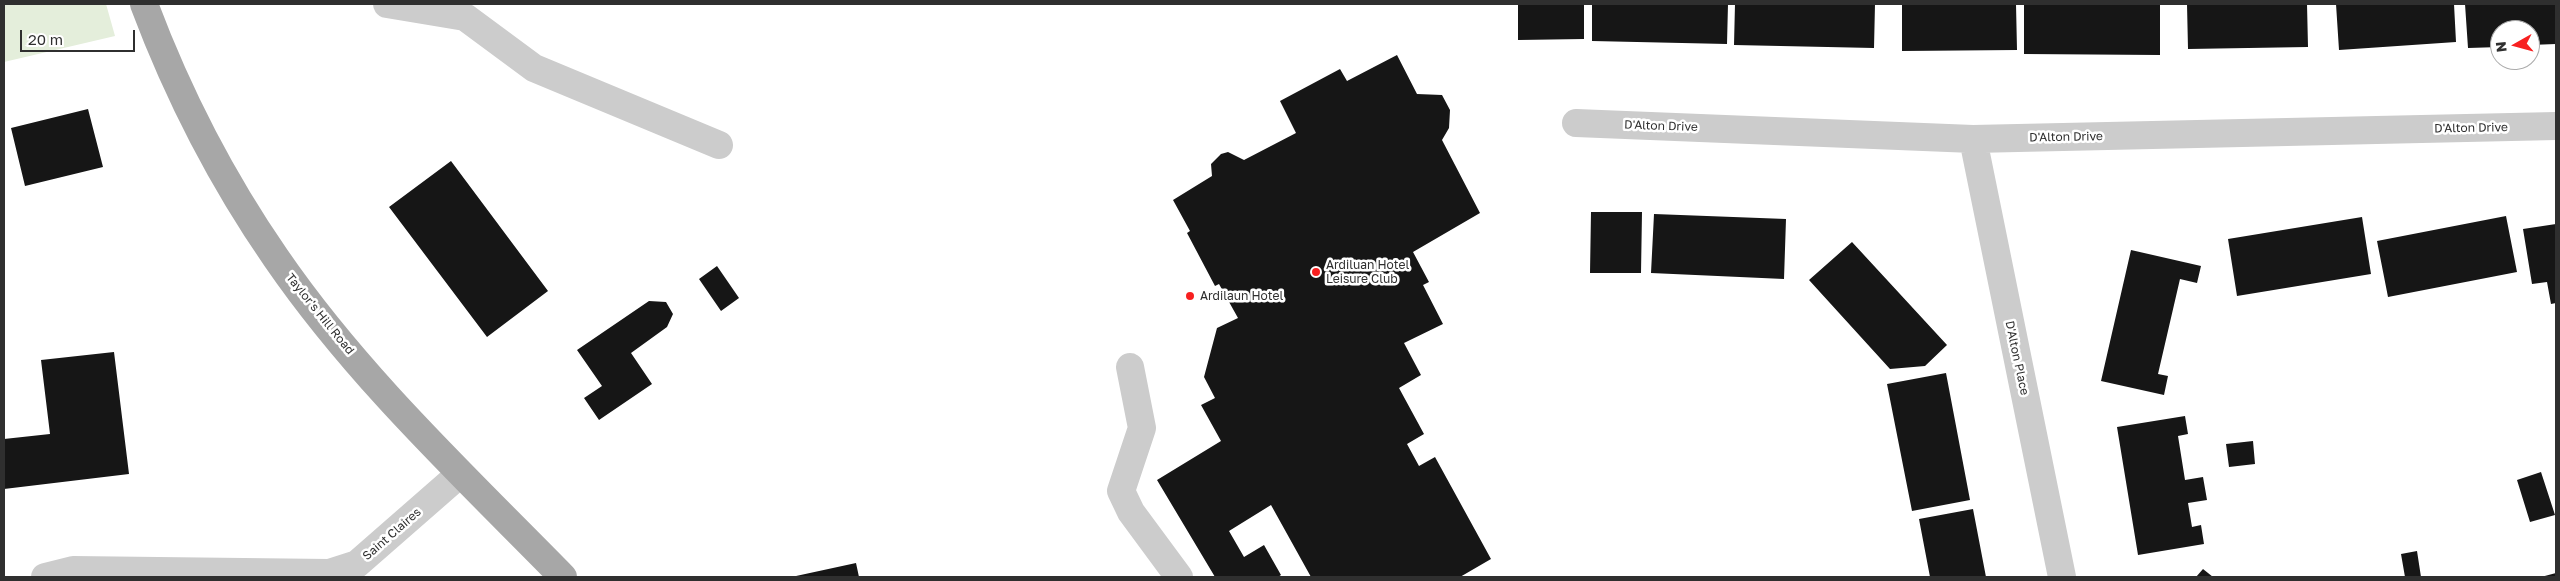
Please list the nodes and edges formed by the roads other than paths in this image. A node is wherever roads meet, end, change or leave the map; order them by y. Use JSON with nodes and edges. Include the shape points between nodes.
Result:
{"nodes":[{"id":1,"x":144,"y":4,"type":"edge"},
{"id":2,"x":387,"y":4,"type":"edge"},
{"id":3,"x":1576,"y":122,"type":"dead end"},
{"id":4,"x":2556,"y":126,"type":"edge"},
{"id":5,"x":1973,"y":139,"type":"junction"},
{"id":6,"x":719,"y":145,"type":"dead end"},
{"id":7,"x":1130,"y":367,"type":"dead end"},
{"id":8,"x":460,"y":474,"type":"junction"},
{"id":9,"x":45,"y":577,"type":"edge"},
{"id":10,"x":562,"y":577,"type":"edge"},
{"id":11,"x":1179,"y":577,"type":"edge"},
{"id":12,"x":2062,"y":577,"type":"edge"}],
"edges":[{"from":1,"to":8,"type":"main road","name":"Taylor's Hill Road","via":[[194,118],[244,209],[276,258],[372,379]]},
{"from":2,"to":6,"type":"street","via":[[465,17],[534,68]]},
{"from":3,"to":5,"type":"street","name":"D'Alton Drive"},
{"from":4,"to":5,"type":"street","name":"D'Alton Drive"},
{"from":5,"to":12,"type":"street","name":"D'Alton Place"},
{"from":7,"to":11,"type":"street","via":[[1142,428],[1121,491],[1130,512]]},
{"from":8,"to":9,"type":"street","name":"Saint Claires","via":[[358,564],[329,573],[73,570]]},
{"from":8,"to":10,"type":"main road","name":"Taylor's Hill Road"}]}
